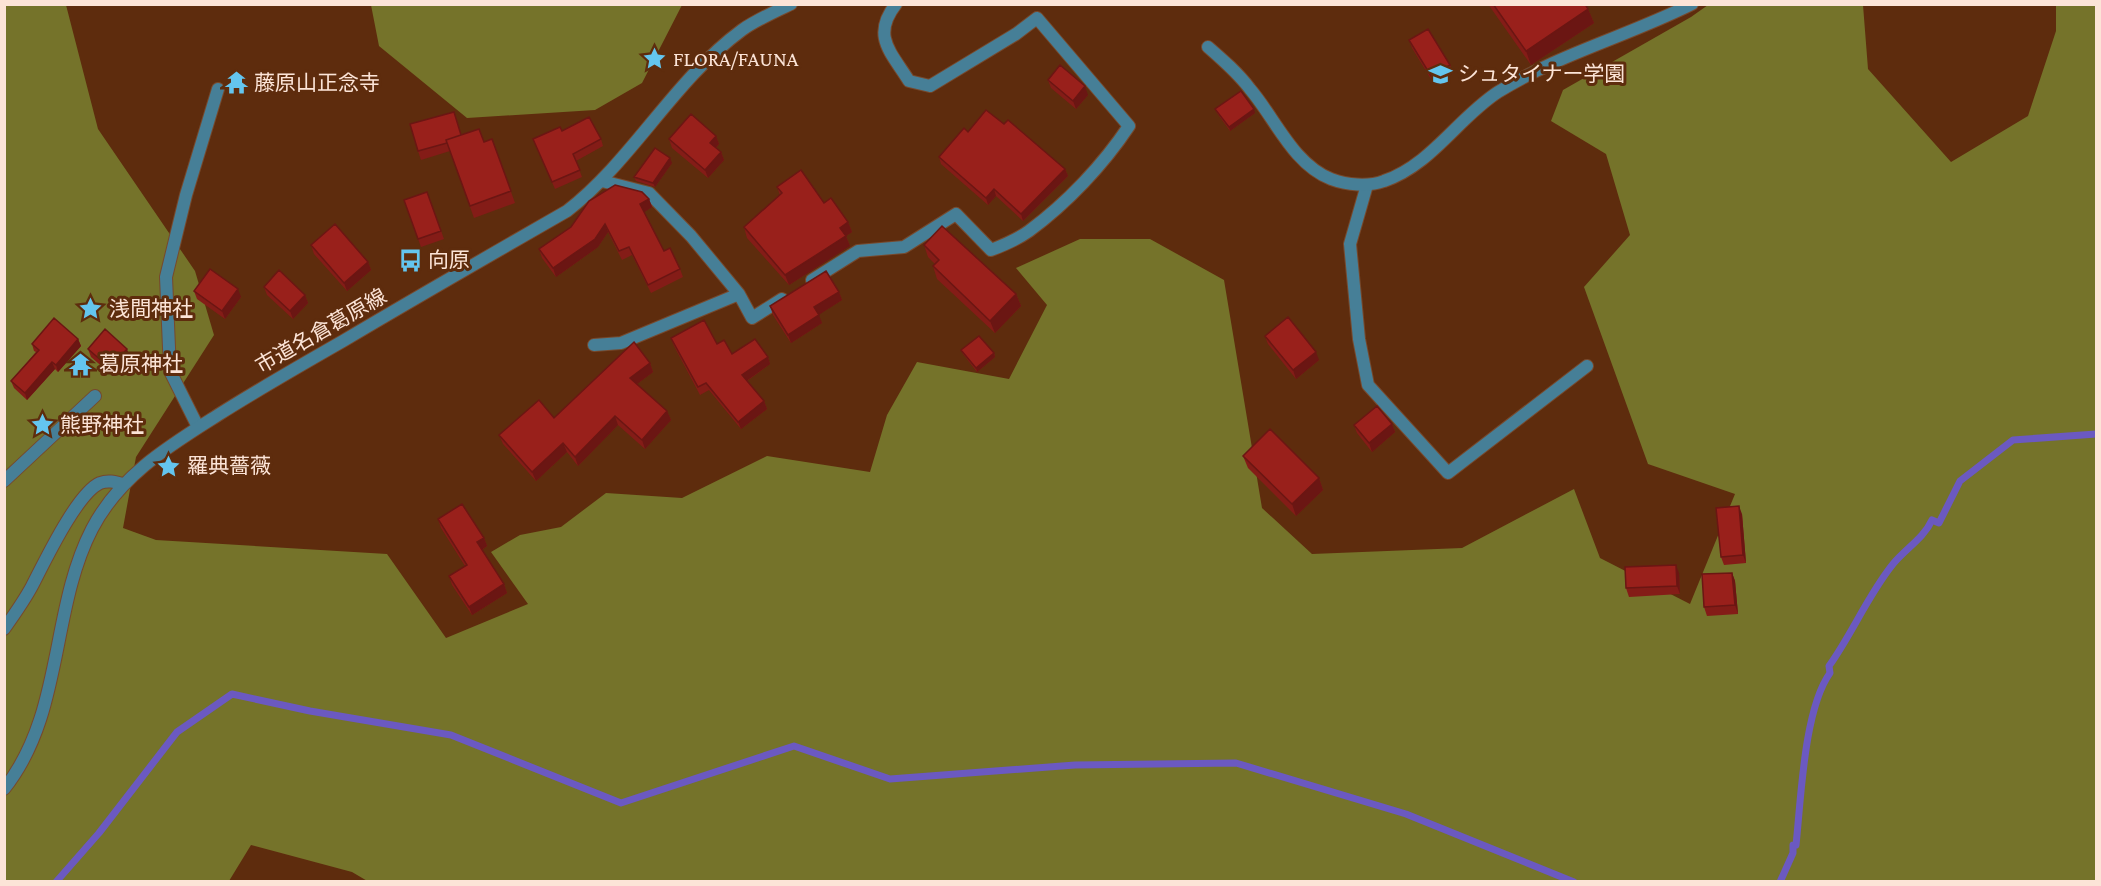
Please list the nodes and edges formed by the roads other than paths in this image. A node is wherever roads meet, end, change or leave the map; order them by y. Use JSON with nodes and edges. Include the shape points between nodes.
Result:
{"nodes":[{"id":1,"x":790,"y":4,"type":"edge"},
{"id":2,"x":896,"y":4,"type":"edge"},
{"id":3,"x":1692,"y":4,"type":"edge"},
{"id":4,"x":1208,"y":47,"type":"dead end"},
{"id":5,"x":218,"y":89,"type":"dead end"},
{"id":6,"x":602,"y":181,"type":"junction"},
{"id":7,"x":1366,"y":185,"type":"junction"},
{"id":8,"x":739,"y":294,"type":"junction"},
{"id":9,"x":594,"y":345,"type":"dead end"},
{"id":10,"x":1587,"y":366,"type":"dead end"},
{"id":11,"x":95,"y":396,"type":"dead end"},
{"id":12,"x":198,"y":427,"type":"junction"},
{"id":13,"x":4,"y":481,"type":"edge"},
{"id":14,"x":123,"y":484,"type":"junction"},
{"id":15,"x":8,"y":620,"type":"edge"},
{"id":16,"x":4,"y":629,"type":"edge"},
{"id":17,"x":4,"y":789,"type":"edge"}],
"edges":[{"from":1,"to":6,"type":"street","name":"市道名倉葛原線","via":[[719,48]]},
{"from":2,"to":8,"type":"street","via":[[885,19],[883,40],[909,81],[930,86],[1037,18],[1129,126],[1105,161],[1028,232],[991,250],[956,214],[904,248],[858,251],[752,318]]},
{"from":3,"to":7,"type":"street","via":[[1523,78],[1475,109],[1426,157],[1400,174]]},
{"from":4,"to":7,"type":"street","via":[[1250,89],[1300,157],[1330,178]]},
{"from":5,"to":12,"type":"street","via":[[166,277],[170,371]]},
{"from":6,"to":8,"type":"street","via":[[650,193]]},
{"from":6,"to":12,"type":"street","name":"市道名倉葛原線","via":[[567,211]]},
{"from":7,"to":10,"type":"street","via":[[1350,244],[1359,339],[1368,385],[1448,473]]},
{"from":8,"to":9,"type":"street","via":[[621,343]]},
{"from":11,"to":13,"type":"street"},
{"from":12,"to":14,"type":"street","name":"市道名倉葛原線","via":[[160,452]]},
{"from":14,"to":15,"type":"street","via":[[99,483],[87,495]]},
{"from":14,"to":17,"type":"street","name":"市道名倉葛原線","via":[[97,521],[83,551],[71,583],[49,691],[22,761]]},
{"from":15,"to":16,"type":"street"}]}
